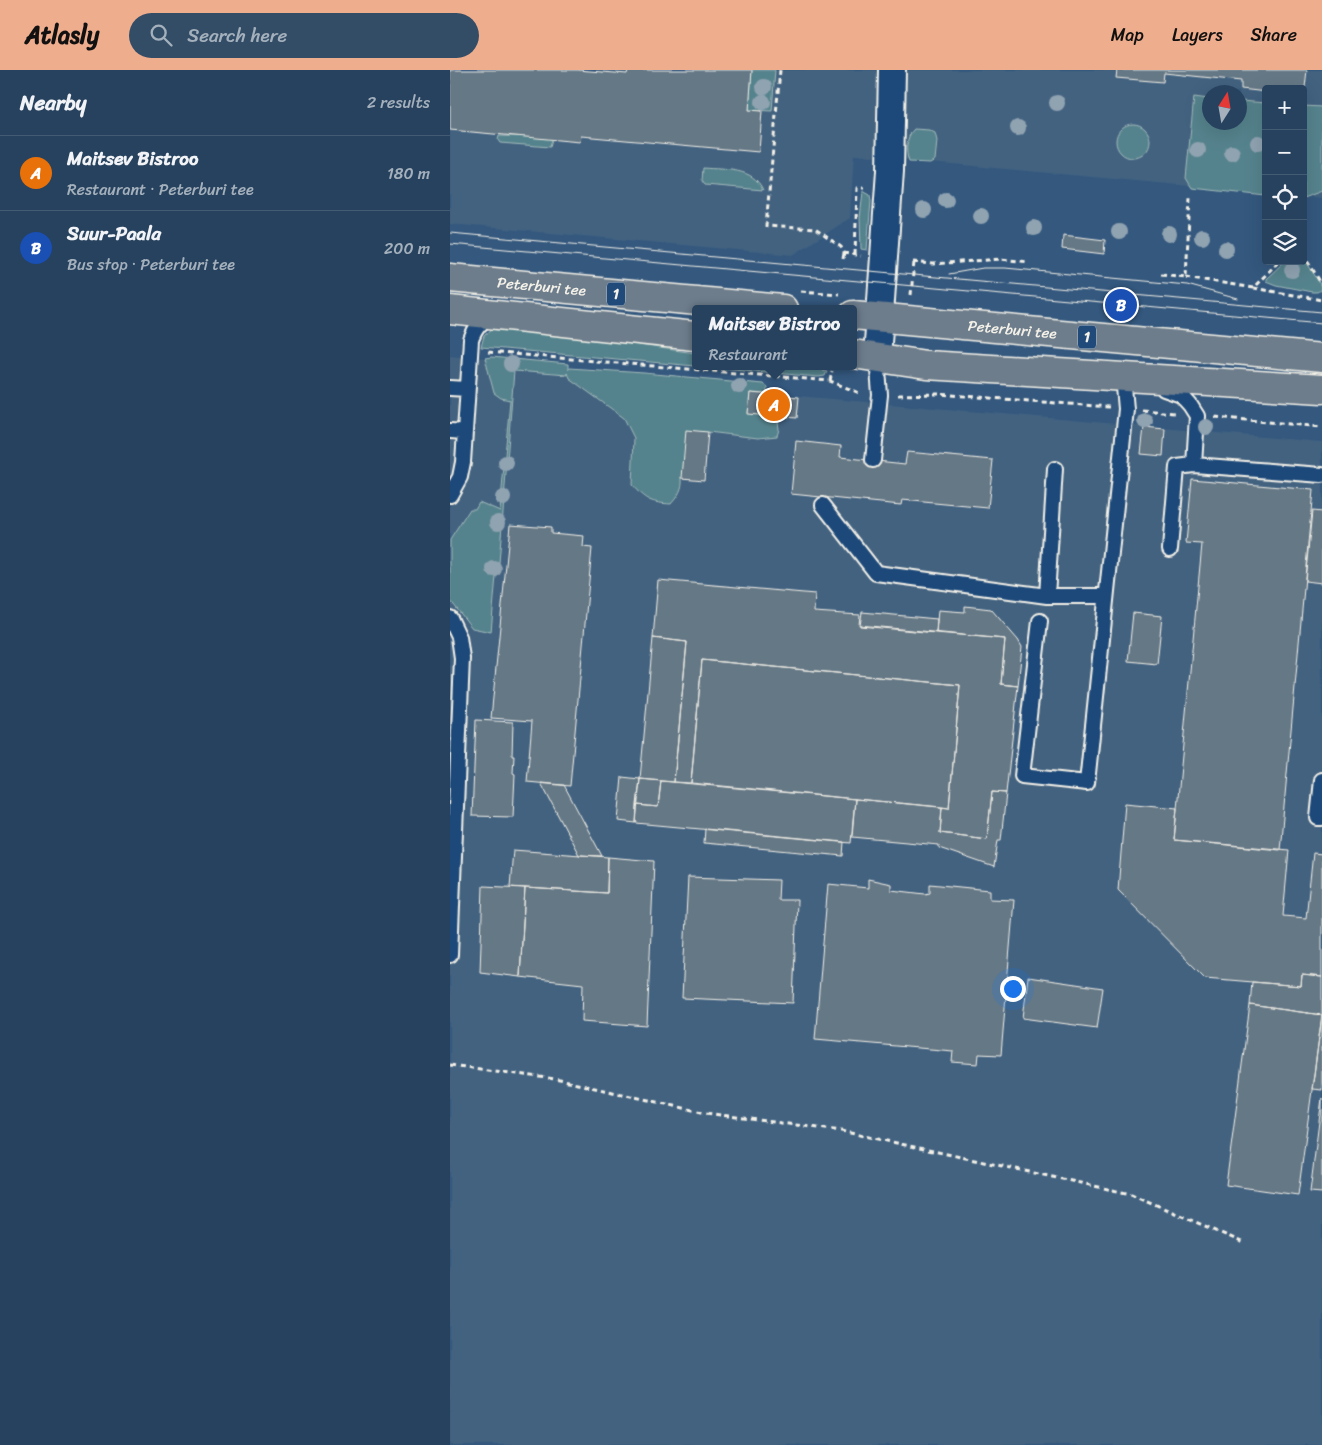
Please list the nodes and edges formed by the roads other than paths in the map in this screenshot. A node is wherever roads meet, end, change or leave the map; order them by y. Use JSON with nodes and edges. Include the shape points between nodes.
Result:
{"nodes":[{"id":1,"x":892,"y":70,"type":"edge"},
{"id":2,"x":450,"y":278,"type":"edge"},
{"id":3,"x":740,"y":305,"type":"edge"},
{"id":4,"x":450,"y":310,"type":"edge"},
{"id":5,"x":495,"y":314,"type":"junction"},
{"id":6,"x":857,"y":315,"type":"edge"},
{"id":7,"x":880,"y":317,"type":"junction"},
{"id":8,"x":692,"y":336,"type":"edge"},
{"id":9,"x":865,"y":355,"type":"edge"},
{"id":10,"x":1322,"y":358,"type":"edge"},
{"id":11,"x":1123,"y":376,"type":"junction"},
{"id":12,"x":450,"y":388,"type":"edge"},
{"id":13,"x":467,"y":389,"type":"junction"},
{"id":14,"x":1322,"y":389,"type":"edge"},
{"id":15,"x":450,"y":431,"type":"edge"},
{"id":16,"x":465,"y":432,"type":"junction"},
{"id":17,"x":873,"y":460,"type":"dead end"},
{"id":18,"x":1194,"y":464,"type":"junction"},
{"id":19,"x":1055,"y":469,"type":"dead end"},
{"id":20,"x":1322,"y":475,"type":"edge"},
{"id":21,"x":450,"y":495,"type":"edge"},
{"id":22,"x":823,"y":504,"type":"dead end"},
{"id":23,"x":1170,"y":550,"type":"dead end"},
{"id":24,"x":1047,"y":596,"type":"junction"},
{"id":25,"x":1106,"y":596,"type":"junction"},
{"id":26,"x":450,"y":618,"type":"edge"},
{"id":27,"x":1040,"y":620,"type":"dead end"},
{"id":28,"x":1322,"y":780,"type":"edge"},
{"id":29,"x":1322,"y":818,"type":"edge"},
{"id":30,"x":450,"y":955,"type":"edge"}],
"edges":[{"from":1,"to":7,"type":"street"},
{"from":2,"to":3,"type":"highway","name":"Peterburi tee","number":"1"},
{"from":4,"to":5,"type":"highway","name":"Peterburi tee","number":"1"},
{"from":5,"to":8,"type":"highway","name":"Peterburi tee","number":"1"},
{"from":5,"to":13,"type":"lane","via":[[474,331],[469,351]]},
{"from":6,"to":7,"type":"highway","name":"Peterburi tee","number":"1"},
{"from":7,"to":9,"type":"street"},
{"from":7,"to":10,"type":"highway","name":"Peterburi tee","number":"1"},
{"from":9,"to":11,"type":"highway","via":[[926,365]]},
{"from":9,"to":17,"type":"lane","via":[[880,394]]},
{"from":11,"to":14,"type":"highway"},
{"from":11,"to":18,"type":"lane","via":[[1181,394],[1190,404],[1197,416]]},
{"from":11,"to":25,"type":"lane","via":[[1126,409]]},
{"from":12,"to":13,"type":"lane"},
{"from":13,"to":16,"type":"lane"},
{"from":15,"to":16,"type":"lane"},
{"from":16,"to":21,"type":"lane","via":[[460,476]]},
{"from":18,"to":20,"type":"lane"},
{"from":18,"to":23,"type":"lane","via":[[1177,467]]},
{"from":19,"to":24,"type":"lane"},
{"from":22,"to":24,"type":"lane","via":[[876,573]]},
{"from":24,"to":25,"type":"lane"},
{"from":25,"to":27,"type":"lane","via":[[1087,783],[1022,776]]},
{"from":26,"to":30,"type":"lane","via":[[459,637],[462,658]]},
{"from":28,"to":29,"type":"lane","via":[[1318,818]]}]}
